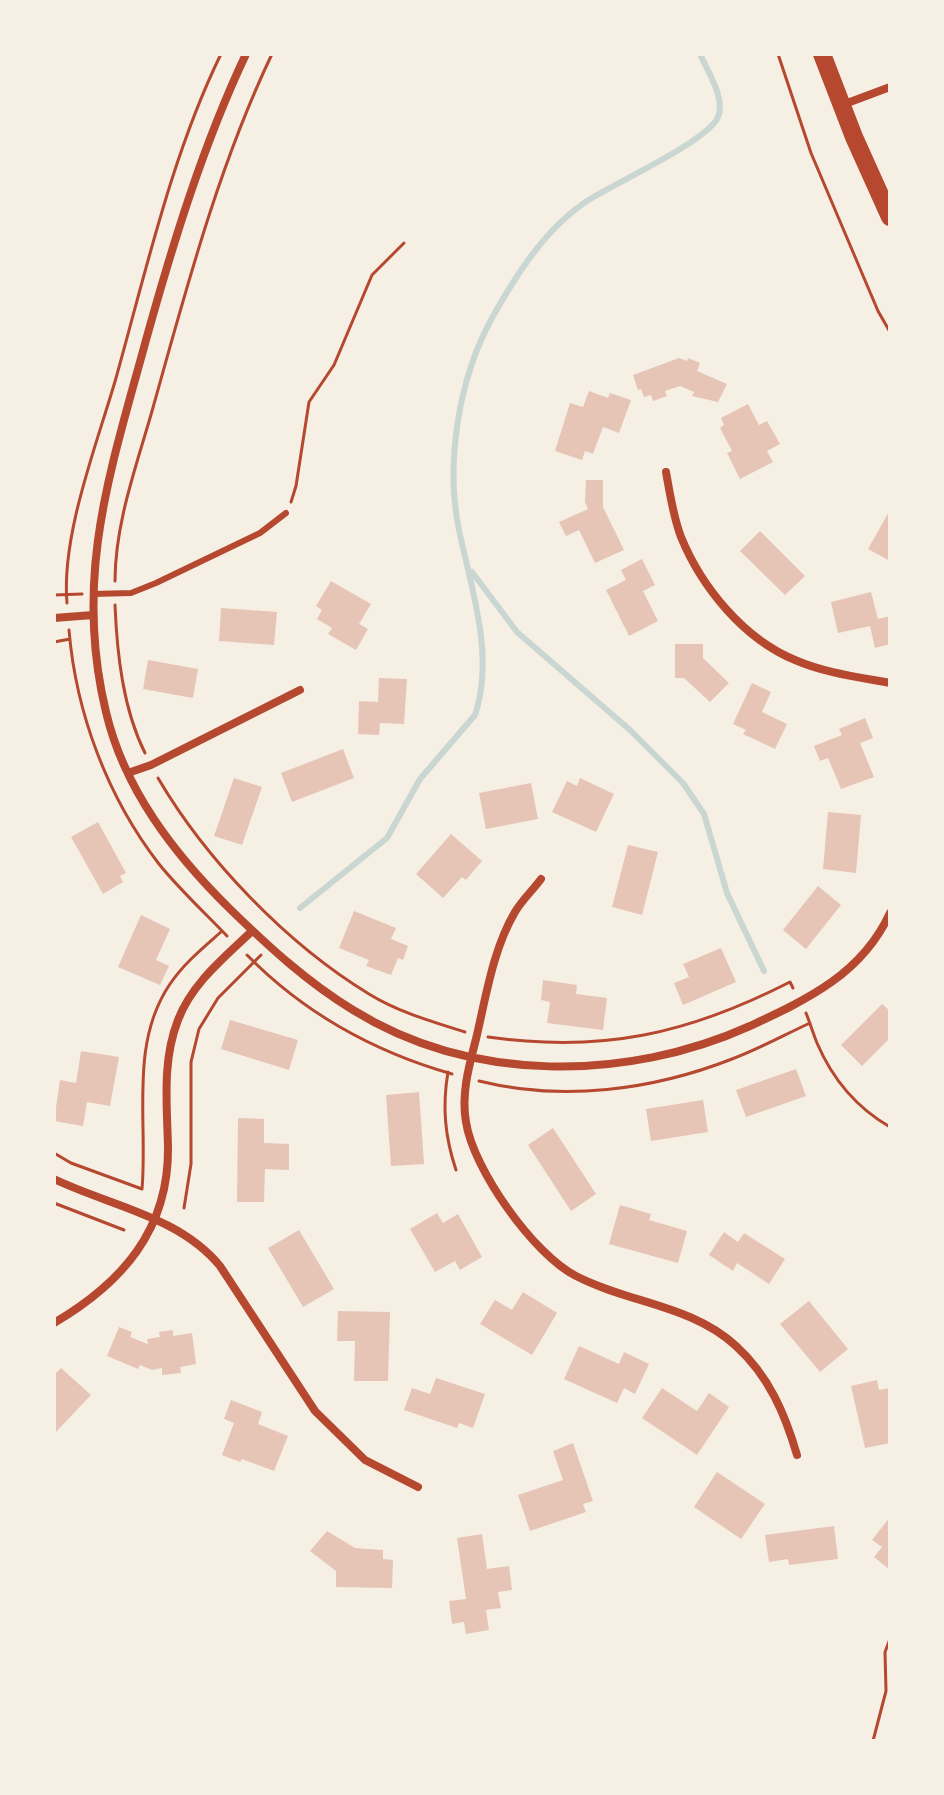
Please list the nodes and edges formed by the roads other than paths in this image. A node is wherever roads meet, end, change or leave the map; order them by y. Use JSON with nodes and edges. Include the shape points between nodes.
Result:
{"nodes":[{"id":1,"x":246,"y":54,"type":"edge"},
{"id":2,"x":822,"y":54,"type":"edge"},
{"id":3,"x":890,"y":87,"type":"edge"},
{"id":4,"x":841,"y":106,"type":"junction"},
{"id":5,"x":890,"y":217,"type":"edge"},
{"id":6,"x":666,"y":472,"type":"dead end"},
{"id":7,"x":286,"y":513,"type":"road end"},
{"id":8,"x":93,"y":594,"type":"junction"},
{"id":9,"x":93,"y":615,"type":"junction"},
{"id":10,"x":54,"y":618,"type":"edge"},
{"id":11,"x":890,"y":683,"type":"edge"},
{"id":12,"x":300,"y":690,"type":"dead end"},
{"id":13,"x":128,"y":773,"type":"junction"},
{"id":14,"x":541,"y":879,"type":"dead end"},
{"id":15,"x":890,"y":913,"type":"edge"},
{"id":16,"x":252,"y":931,"type":"junction"},
{"id":17,"x":472,"y":1057,"type":"junction"},
{"id":18,"x":54,"y":1179,"type":"edge"},
{"id":19,"x":154,"y":1219,"type":"junction"},
{"id":20,"x":54,"y":1323,"type":"edge"},
{"id":21,"x":797,"y":1455,"type":"dead end"},
{"id":22,"x":418,"y":1487,"type":"dead end"}],
"edges":[{"from":1,"to":8,"type":"street","via":[[215,126],[157,300],[105,489]]},
{"from":2,"to":4,"type":"main road"},
{"from":3,"to":4,"type":"street"},
{"from":4,"to":5,"type":"main road"},
{"from":6,"to":11,"type":"street","via":[[676,523],[691,558],[745,628],[795,660]]},
{"from":7,"to":8,"type":"lane","via":[[260,533],[131,593]]},
{"from":8,"to":9,"type":"street"},
{"from":9,"to":10,"type":"street"},
{"from":9,"to":13,"type":"street","via":[[103,701]]},
{"from":12,"to":13,"type":"street"},
{"from":13,"to":16,"type":"street","via":[[170,845]]},
{"from":14,"to":17,"type":"street","via":[[517,909],[502,940]]},
{"from":15,"to":17,"type":"street","via":[[869,947],[838,979],[800,1003],[710,1042],[596,1066]]},
{"from":16,"to":17,"type":"street","via":[[355,1012],[415,1041]]},
{"from":16,"to":19,"type":"street","via":[[200,983],[177,1021],[166,1077],[167,1172]]},
{"from":17,"to":21,"type":"street","via":[[464,1095],[469,1136],[482,1167],[528,1236],[577,1276],[690,1317],[735,1345],[778,1401]]},
{"from":18,"to":19,"type":"street"},
{"from":19,"to":20,"type":"street","via":[[133,1259],[111,1284]]},
{"from":19,"to":22,"type":"street","via":[[207,1249],[302,1394],[348,1446],[373,1466]]}]}
